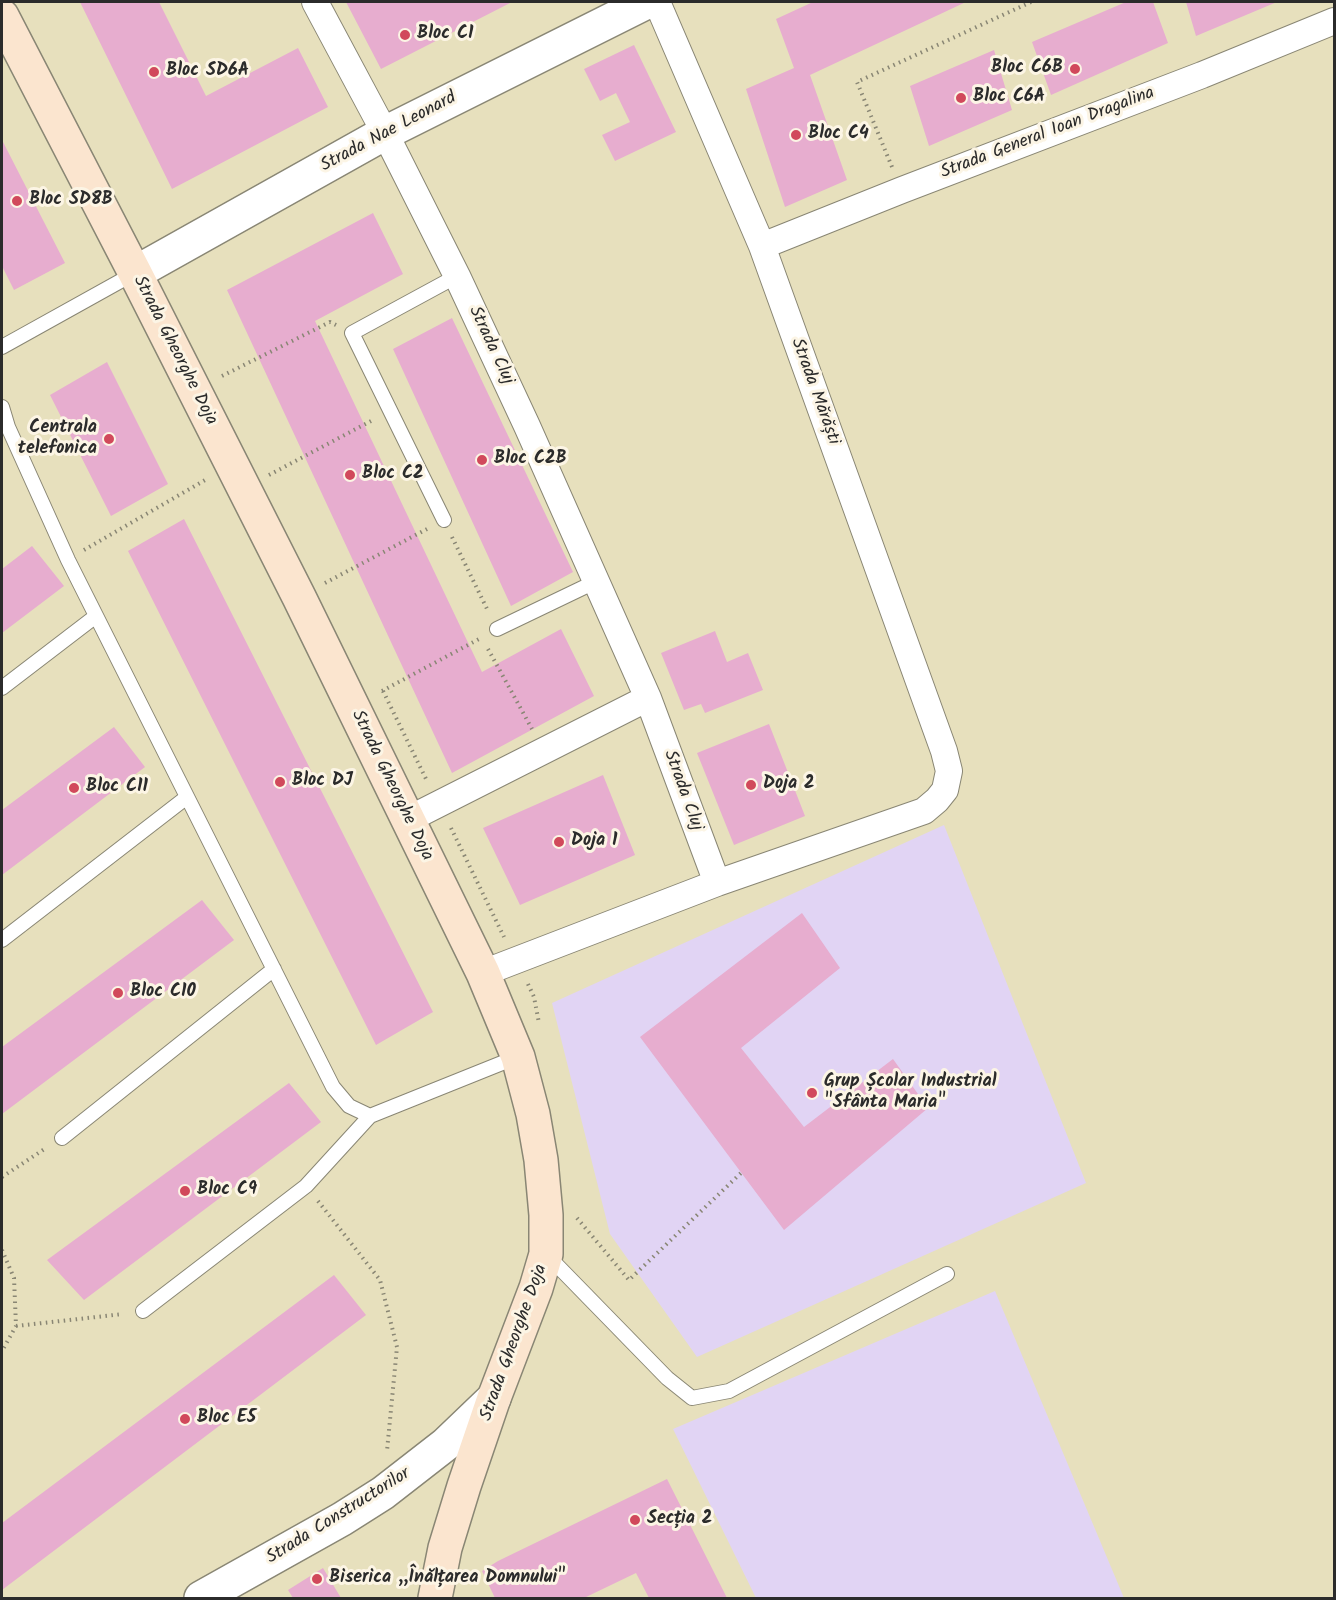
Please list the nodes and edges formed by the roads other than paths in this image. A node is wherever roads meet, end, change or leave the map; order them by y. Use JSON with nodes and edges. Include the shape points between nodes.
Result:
{"nodes":[{"id":1,"x":315,"y":2,"type":"edge"},
{"id":2,"x":647,"y":2,"type":"edge"},
{"id":3,"x":657,"y":2,"type":"edge"},
{"id":4,"x":2,"y":16,"type":"edge"},
{"id":5,"x":1335,"y":21,"type":"edge"},
{"id":6,"x":385,"y":133,"type":"junction"},
{"id":7,"x":762,"y":246,"type":"junction"},
{"id":8,"x":135,"y":273,"type":"junction"},
{"id":9,"x":457,"y":276,"type":"junction"},
{"id":10,"x":2,"y":347,"type":"edge"},
{"id":11,"x":2,"y":407,"type":"edge"},
{"id":12,"x":5,"y":429,"type":"edge"},
{"id":13,"x":444,"y":520,"type":"road end"},
{"id":14,"x":597,"y":581,"type":"junction"},
{"id":15,"x":96,"y":616,"type":"junction"},
{"id":16,"x":497,"y":629,"type":"road end"},
{"id":17,"x":2,"y":688,"type":"edge"},
{"id":18,"x":648,"y":698,"type":"junction"},
{"id":19,"x":187,"y":797,"type":"junction"},
{"id":20,"x":407,"y":820,"type":"junction"},
{"id":21,"x":717,"y":883,"type":"junction"},
{"id":22,"x":2,"y":940,"type":"edge"},
{"id":23,"x":274,"y":969,"type":"junction"},
{"id":24,"x":483,"y":973,"type":"junction"},
{"id":25,"x":519,"y":1057,"type":"junction"},
{"id":26,"x":370,"y":1116,"type":"junction"},
{"id":27,"x":62,"y":1138,"type":"road end"},
{"id":28,"x":546,"y":1254,"type":"junction"},
{"id":29,"x":947,"y":1274,"type":"dead end"},
{"id":30,"x":143,"y":1311,"type":"road end"},
{"id":31,"x":494,"y":1398,"type":"junction"},
{"id":32,"x":201,"y":1599,"type":"edge"},
{"id":33,"x":435,"y":1599,"type":"edge"}],
"edges":[{"from":1,"to":6,"type":"street","name":"Strada Cluj"},
{"from":2,"to":6,"type":"street","name":"Strada Nae Leonard"},
{"from":3,"to":7,"type":"street","name":"Strada Mărăști"},
{"from":4,"to":8,"type":"main road","name":"Strada Gheorghe Doja"},
{"from":5,"to":7,"type":"street","name":"Strada General Ioan Dragalina"},
{"from":6,"to":8,"type":"street","name":"Strada Nae Leonard"},
{"from":6,"to":9,"type":"street","name":"Strada Cluj"},
{"from":7,"to":21,"type":"street","name":"Strada Mărăști","via":[[949,771],[945,790],[924,811]]},
{"from":8,"to":10,"type":"lane"},
{"from":8,"to":20,"type":"main road","name":"Strada Gheorghe Doja"},
{"from":9,"to":13,"type":"lane","via":[[352,333]]},
{"from":9,"to":14,"type":"street","name":"Strada Cluj"},
{"from":11,"to":12,"type":"lane"},
{"from":12,"to":15,"type":"lane"},
{"from":14,"to":16,"type":"lane"},
{"from":14,"to":18,"type":"street","name":"Strada Cluj"},
{"from":15,"to":17,"type":"lane"},
{"from":15,"to":19,"type":"lane"},
{"from":18,"to":20,"type":"street"},
{"from":18,"to":21,"type":"street","name":"Strada Cluj"},
{"from":19,"to":22,"type":"lane"},
{"from":19,"to":23,"type":"lane"},
{"from":20,"to":24,"type":"main road","name":"Strada Gheorghe Doja"},
{"from":21,"to":24,"type":"street"},
{"from":23,"to":26,"type":"lane","via":[[333,1087],[350,1106]]},
{"from":23,"to":27,"type":"lane"},
{"from":24,"to":25,"type":"main road","name":"Strada Gheorghe Doja"},
{"from":25,"to":26,"type":"lane"},
{"from":25,"to":28,"type":"main road","name":"Strada Gheorghe Doja","via":[[542,1160]]},
{"from":26,"to":30,"type":"lane","via":[[306,1186]]},
{"from":28,"to":29,"type":"lane","via":[[667,1378],[692,1398],[729,1391]]},
{"from":28,"to":31,"type":"main road","name":"Strada Gheorghe Doja"},
{"from":31,"to":32,"type":"street","name":"Strada Constructorilor","via":[[446,1444],[383,1492]]},
{"from":31,"to":33,"type":"main road","name":"Strada Gheorghe Doja","via":[[445,1548]]}]}
